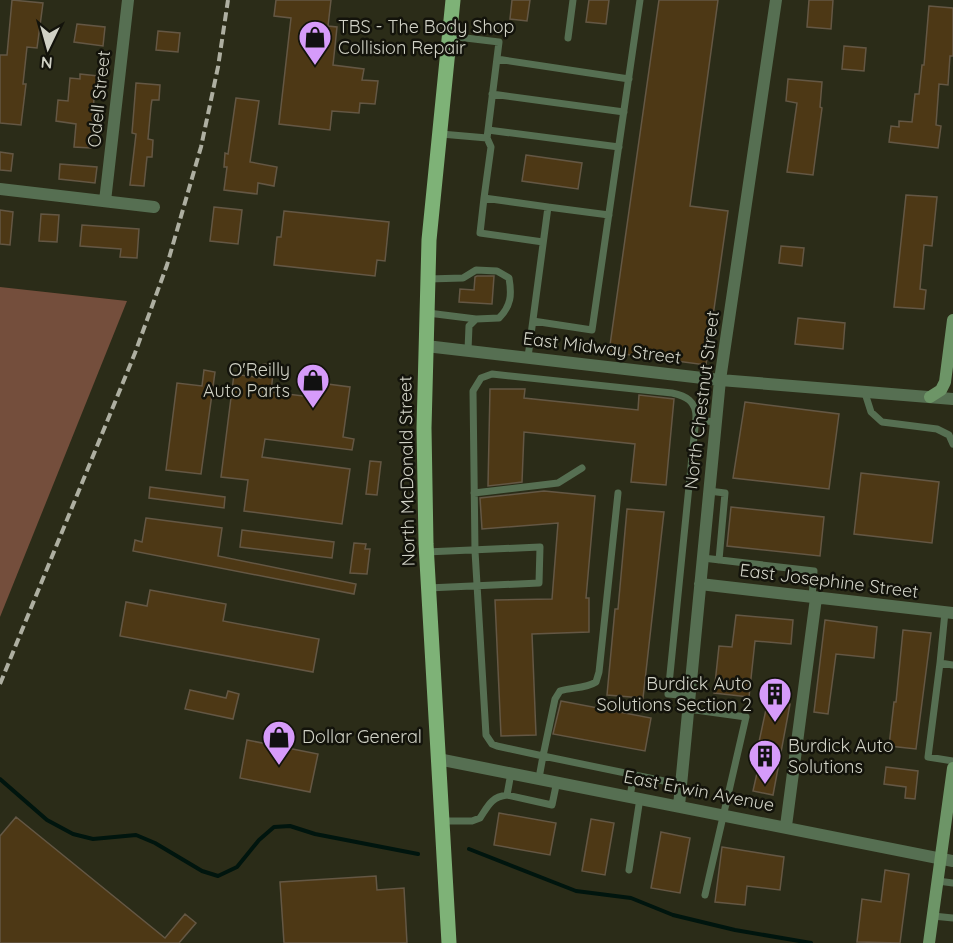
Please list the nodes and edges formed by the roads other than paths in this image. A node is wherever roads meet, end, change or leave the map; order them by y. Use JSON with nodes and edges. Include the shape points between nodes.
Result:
{"nodes":[{"id":1,"x":128,"y":0,"type":"edge"},
{"id":2,"x":453,"y":0,"type":"edge"},
{"id":3,"x":573,"y":0,"type":"edge"},
{"id":4,"x":640,"y":0,"type":"edge"},
{"id":5,"x":776,"y":0,"type":"edge"},
{"id":6,"x":449,"y":36,"type":"junction"},
{"id":7,"x":567,"y":38,"type":"dead end"},
{"id":8,"x":497,"y":59,"type":"junction"},
{"id":9,"x":629,"y":78,"type":"junction"},
{"id":10,"x":492,"y":94,"type":"junction"},
{"id":11,"x":624,"y":112,"type":"junction"},
{"id":12,"x":438,"y":134,"type":"junction"},
{"id":13,"x":488,"y":134,"type":"junction"},
{"id":14,"x":619,"y":147,"type":"junction"},
{"id":15,"x":0,"y":189,"type":"edge"},
{"id":16,"x":484,"y":198,"type":"junction"},
{"id":17,"x":105,"y":201,"type":"junction"},
{"id":18,"x":154,"y":207,"type":"dead end"},
{"id":19,"x":548,"y":207,"type":"junction"},
{"id":20,"x":609,"y":215,"type":"junction"},
{"id":21,"x":543,"y":242,"type":"junction"},
{"id":22,"x":426,"y":279,"type":"junction"},
{"id":23,"x":426,"y":312,"type":"junction"},
{"id":24,"x":476,"y":319,"type":"junction"},
{"id":25,"x":953,"y":320,"type":"edge"},
{"id":26,"x":533,"y":321,"type":"junction"},
{"id":27,"x":426,"y":346,"type":"junction"},
{"id":28,"x":468,"y":350,"type":"junction"},
{"id":29,"x":528,"y":357,"type":"junction"},
{"id":30,"x":720,"y":380,"type":"junction"},
{"id":31,"x":864,"y":390,"type":"junction"},
{"id":32,"x":930,"y":396,"type":"junction"},
{"id":33,"x":953,"y":399,"type":"edge"},
{"id":34,"x":696,"y":420,"type":"junction"},
{"id":35,"x":716,"y":422,"type":"junction"},
{"id":36,"x":953,"y":444,"type":"edge"},
{"id":37,"x":582,"y":468,"type":"dead end"},
{"id":38,"x":709,"y":491,"type":"junction"},
{"id":39,"x":474,"y":493,"type":"junction"},
{"id":40,"x":618,"y":493,"type":"dead end"},
{"id":41,"x":705,"y":531,"type":"junction"},
{"id":42,"x":721,"y":532,"type":"junction"},
{"id":43,"x":475,"y":551,"type":"junction"},
{"id":44,"x":426,"y":552,"type":"junction"},
{"id":45,"x":703,"y":558,"type":"junction"},
{"id":46,"x":719,"y":560,"type":"junction"},
{"id":47,"x":700,"y":584,"type":"junction"},
{"id":48,"x":476,"y":585,"type":"junction"},
{"id":49,"x":428,"y":588,"type":"junction"},
{"id":50,"x":814,"y":598,"type":"junction"},
{"id":51,"x":949,"y":613,"type":"edge"},
{"id":52,"x":940,"y":663,"type":"junction"},
{"id":53,"x":953,"y":665,"type":"edge"},
{"id":54,"x":690,"y":696,"type":"junction"},
{"id":55,"x":688,"y":709,"type":"junction"},
{"id":56,"x":543,"y":756,"type":"junction"},
{"id":57,"x":438,"y":759,"type":"junction"},
{"id":58,"x":953,"y":761,"type":"edge"},
{"id":59,"x":953,"y":768,"type":"edge"},
{"id":60,"x":511,"y":773,"type":"junction"},
{"id":61,"x":634,"y":775,"type":"junction"},
{"id":62,"x":539,"y":778,"type":"junction"},
{"id":63,"x":664,"y":781,"type":"dead end"},
{"id":64,"x":557,"y":782,"type":"junction"},
{"id":65,"x":507,"y":795,"type":"junction"},
{"id":66,"x":635,"y":797,"type":"junction"},
{"id":67,"x":679,"y":806,"type":"junction"},
{"id":68,"x":723,"y":814,"type":"junction"},
{"id":69,"x":442,"y":821,"type":"junction"},
{"id":70,"x":786,"y":826,"type":"junction"},
{"id":71,"x":947,"y":860,"type":"edge"},
{"id":72,"x":629,"y":870,"type":"dead end"},
{"id":73,"x":938,"y":881,"type":"junction"},
{"id":74,"x":953,"y":883,"type":"edge"},
{"id":75,"x":705,"y":895,"type":"dead end"},
{"id":76,"x":933,"y":916,"type":"junction"},
{"id":77,"x":953,"y":918,"type":"edge"},
{"id":78,"x":448,"y":943,"type":"edge"},
{"id":79,"x":929,"y":943,"type":"edge"}],
"edges":[{"from":1,"to":17,"type":"street","name":"Odell Street"},
{"from":2,"to":6,"type":"main road","name":"North McDonald Street"},
{"from":3,"to":7,"type":"lane"},
{"from":4,"to":9,"type":"lane"},
{"from":5,"to":30,"type":"street","name":"North Chestnut Street"},
{"from":6,"to":8,"type":"lane","via":[[499,42]]},
{"from":6,"to":12,"type":"main road","name":"North McDonald Street"},
{"from":8,"to":9,"type":"lane"},
{"from":8,"to":10,"type":"lane"},
{"from":9,"to":11,"type":"lane"},
{"from":10,"to":11,"type":"lane"},
{"from":10,"to":13,"type":"lane"},
{"from":11,"to":14,"type":"lane"},
{"from":12,"to":13,"type":"lane"},
{"from":12,"to":22,"type":"main road","name":"North McDonald Street"},
{"from":13,"to":14,"type":"lane"},
{"from":13,"to":16,"type":"lane","via":[[491,147]]},
{"from":14,"to":20,"type":"lane"},
{"from":15,"to":17,"type":"street"},
{"from":16,"to":19,"type":"lane"},
{"from":16,"to":21,"type":"lane","via":[[480,233]]},
{"from":17,"to":18,"type":"street"},
{"from":19,"to":20,"type":"lane"},
{"from":19,"to":21,"type":"lane"},
{"from":20,"to":26,"type":"lane","via":[[592,330]]},
{"from":21,"to":26,"type":"lane"},
{"from":22,"to":23,"type":"main road","name":"North McDonald Street"},
{"from":22,"to":24,"type":"lane","via":[[463,278],[476,270],[496,271],[509,278],[512,292],[508,309],[499,318]]},
{"from":23,"to":24,"type":"lane"},
{"from":23,"to":27,"type":"main road","name":"North McDonald Street"},
{"from":24,"to":28,"type":"lane","via":[[469,326]]},
{"from":25,"to":32,"type":"street","via":[[945,382],[941,390]]},
{"from":26,"to":29,"type":"lane"},
{"from":27,"to":28,"type":"street","name":"East Midway Street"},
{"from":27,"to":44,"type":"main road","name":"North McDonald Street"},
{"from":28,"to":29,"type":"street","name":"East Midway Street"},
{"from":29,"to":30,"type":"street","name":"East Midway Street"},
{"from":30,"to":31,"type":"street","name":"East Midway Street"},
{"from":30,"to":35,"type":"street","name":"North Chestnut Street"},
{"from":31,"to":32,"type":"street","name":"East Midway Street"},
{"from":31,"to":36,"type":"lane","via":[[871,412],[882,422],[937,429],[949,435]]},
{"from":32,"to":33,"type":"street","name":"East Midway Street"},
{"from":34,"to":35,"type":"lane"},
{"from":34,"to":39,"type":"lane","via":[[694,405],[681,395],[499,374],[486,376],[473,391]]},
{"from":34,"to":54,"type":"lane","via":[[668,694]]},
{"from":35,"to":38,"type":"street","name":"North Chestnut Street"},
{"from":37,"to":39,"type":"lane","via":[[558,483]]},
{"from":38,"to":41,"type":"street","name":"North Chestnut Street"},
{"from":38,"to":42,"type":"lane","via":[[725,493]]},
{"from":39,"to":43,"type":"lane"},
{"from":40,"to":56,"type":"lane","via":[[599,672],[591,685],[560,691]]},
{"from":41,"to":42,"type":"lane"},
{"from":41,"to":45,"type":"street","name":"North Chestnut Street"},
{"from":42,"to":46,"type":"lane"},
{"from":43,"to":44,"type":"lane"},
{"from":43,"to":48,"type":"lane"},
{"from":43,"to":48,"type":"lane","via":[[540,547],[539,583]]},
{"from":44,"to":49,"type":"main road","name":"North McDonald Street"},
{"from":45,"to":46,"type":"lane"},
{"from":45,"to":47,"type":"street","name":"North Chestnut Street"},
{"from":46,"to":50,"type":"lane","via":[[814,571]]},
{"from":47,"to":50,"type":"street","name":"East Josephine Street"},
{"from":47,"to":54,"type":"street","name":"North Chestnut Street"},
{"from":48,"to":49,"type":"lane"},
{"from":48,"to":56,"type":"lane","via":[[486,735],[497,746]]},
{"from":49,"to":57,"type":"main road","name":"North McDonald Street"},
{"from":50,"to":51,"type":"street","name":"East Josephine Street"},
{"from":50,"to":70,"type":"street"},
{"from":51,"to":52,"type":"lane"},
{"from":52,"to":53,"type":"lane"},
{"from":52,"to":58,"type":"lane","via":[[928,757]]},
{"from":54,"to":55,"type":"street","name":"North Chestnut Street"},
{"from":55,"to":67,"type":"street","name":"North Chestnut Street"},
{"from":55,"to":68,"type":"lane","via":[[746,717]]},
{"from":56,"to":61,"type":"lane"},
{"from":56,"to":62,"type":"lane"},
{"from":57,"to":60,"type":"street","name":"East Erwin Avenue"},
{"from":57,"to":69,"type":"main road","name":"North McDonald Street"},
{"from":59,"to":71,"type":"street"},
{"from":60,"to":62,"type":"street","name":"East Erwin Avenue"},
{"from":60,"to":65,"type":"lane"},
{"from":61,"to":63,"type":"lane"},
{"from":61,"to":66,"type":"lane"},
{"from":62,"to":64,"type":"street","name":"East Erwin Avenue"},
{"from":64,"to":65,"type":"lane","via":[[552,805]]},
{"from":64,"to":66,"type":"street","name":"East Erwin Avenue"},
{"from":65,"to":69,"type":"lane","via":[[490,801],[480,818]]},
{"from":66,"to":67,"type":"street","name":"East Erwin Avenue"},
{"from":66,"to":72,"type":"lane"},
{"from":67,"to":68,"type":"street","name":"East Erwin Avenue"},
{"from":68,"to":70,"type":"street","name":"East Erwin Avenue"},
{"from":68,"to":75,"type":"lane"},
{"from":69,"to":78,"type":"main road","name":"North McDonald Street"},
{"from":70,"to":71,"type":"street","name":"East Erwin Avenue"},
{"from":71,"to":73,"type":"street"},
{"from":73,"to":74,"type":"lane"},
{"from":73,"to":76,"type":"street"},
{"from":76,"to":77,"type":"lane"},
{"from":76,"to":79,"type":"street"}]}
